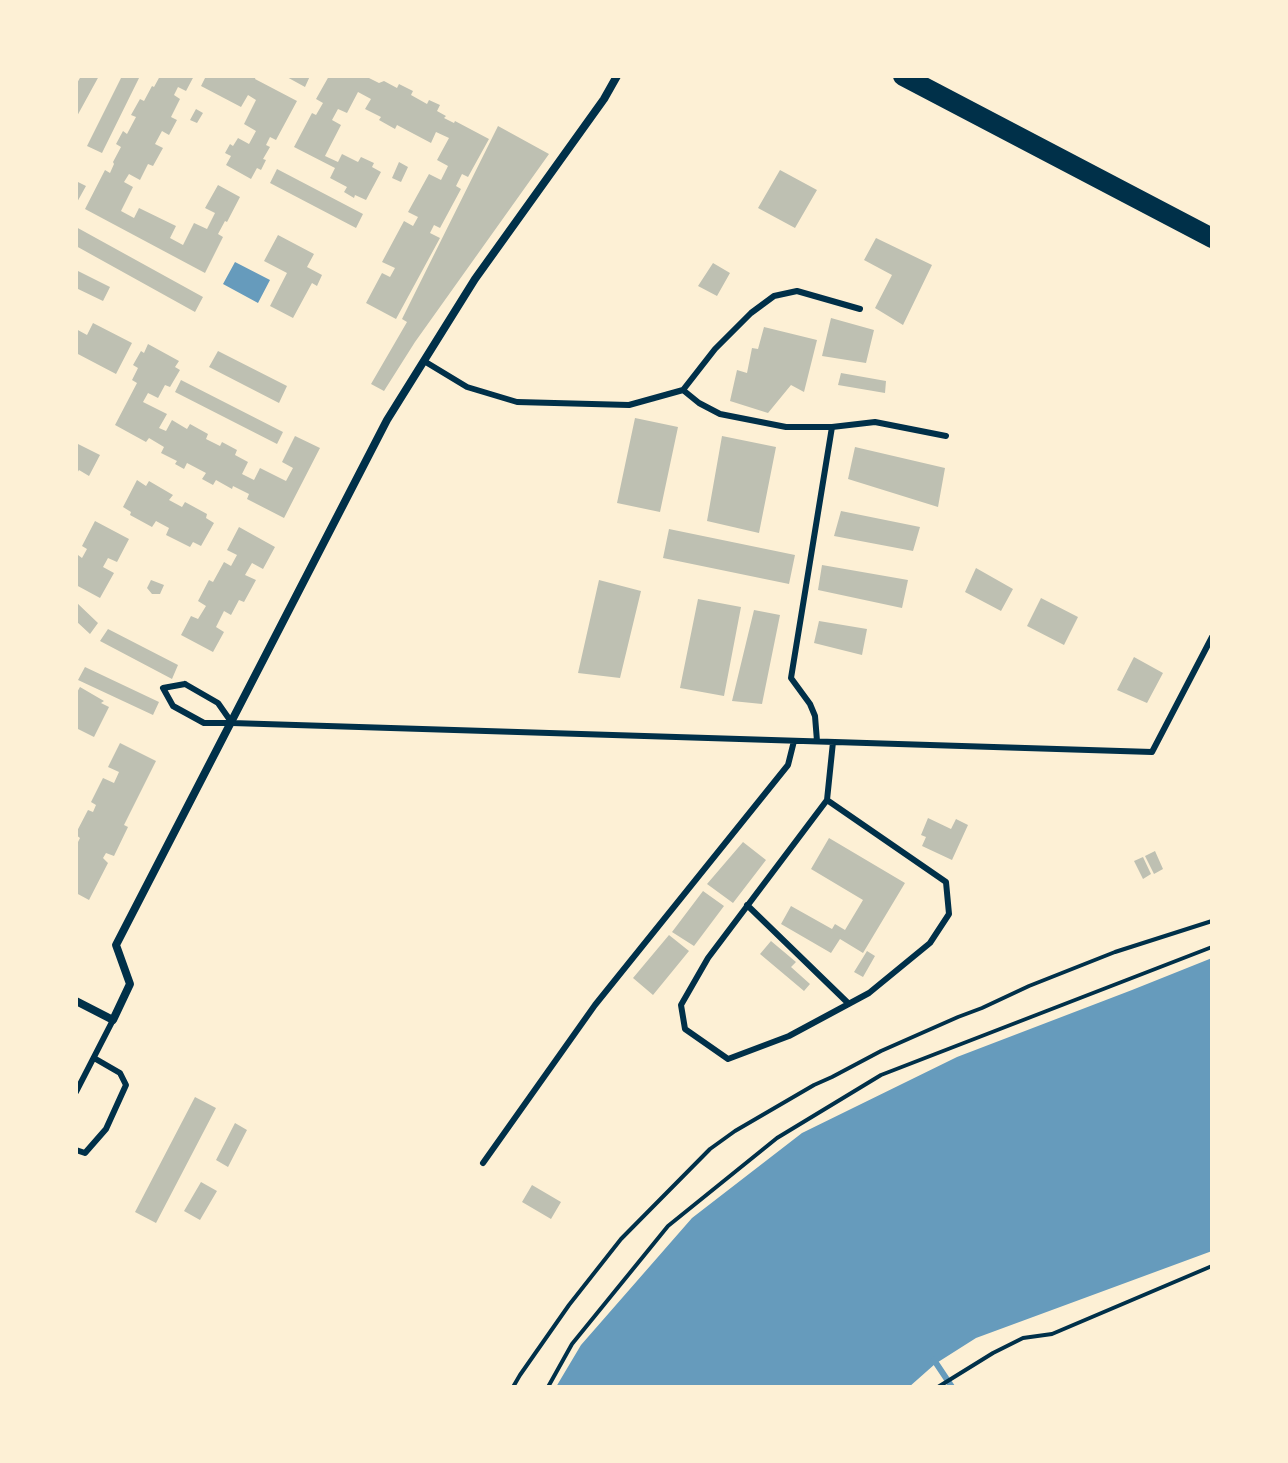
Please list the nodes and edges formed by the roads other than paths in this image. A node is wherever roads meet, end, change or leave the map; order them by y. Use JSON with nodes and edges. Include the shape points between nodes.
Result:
{"nodes":[{"id":1,"x":617,"y":76,"type":"edge"},
{"id":2,"x":903,"y":76,"type":"edge"},
{"id":3,"x":1212,"y":238,"type":"edge"},
{"id":4,"x":860,"y":309,"type":"dead end"},
{"id":5,"x":424,"y":361,"type":"junction"},
{"id":6,"x":683,"y":390,"type":"junction"},
{"id":7,"x":832,"y":427,"type":"junction"},
{"id":8,"x":946,"y":436,"type":"dead end"},
{"id":9,"x":1212,"y":637,"type":"edge"},
{"id":10,"x":232,"y":723,"type":"junction"},
{"id":11,"x":794,"y":741,"type":"junction"},
{"id":12,"x":817,"y":741,"type":"junction"},
{"id":13,"x":833,"y":742,"type":"junction"},
{"id":14,"x":827,"y":800,"type":"junction"},
{"id":15,"x":747,"y":905,"type":"junction"},
{"id":16,"x":76,"y":1001,"type":"edge"},
{"id":17,"x":849,"y":1004,"type":"junction"},
{"id":18,"x":113,"y":1020,"type":"junction"},
{"id":19,"x":94,"y":1058,"type":"junction"},
{"id":20,"x":76,"y":1092,"type":"edge"},
{"id":21,"x":76,"y":1150,"type":"edge"},
{"id":22,"x":483,"y":1163,"type":"dead end"}],
"edges":[{"from":1,"to":5,"type":"street"},
{"from":2,"to":3,"type":"main road"},
{"from":4,"to":6,"type":"lane","via":[[797,291],[774,296],[715,349]]},
{"from":5,"to":6,"type":"lane","via":[[467,387],[517,402],[629,405]]},
{"from":5,"to":10,"type":"street","via":[[387,420]]},
{"from":6,"to":7,"type":"lane","via":[[731,417],[786,427]]},
{"from":7,"to":8,"type":"lane","via":[[875,422]]},
{"from":7,"to":12,"type":"lane","via":[[791,678],[815,716]]},
{"from":9,"to":13,"type":"lane","via":[[1152,752]]},
{"from":10,"to":10,"type":"lane","via":[[218,703],[185,684],[163,688],[173,706],[204,723]]},
{"from":10,"to":11,"type":"lane"},
{"from":10,"to":18,"type":"street","via":[[116,945],[130,984]]},
{"from":11,"to":12,"type":"lane"},
{"from":11,"to":22,"type":"lane","via":[[788,765],[595,1005]]},
{"from":12,"to":13,"type":"lane"},
{"from":13,"to":14,"type":"lane"},
{"from":14,"to":15,"type":"lane"},
{"from":14,"to":17,"type":"lane","via":[[946,882],[949,914],[930,943]]},
{"from":15,"to":17,"type":"lane"},
{"from":15,"to":17,"type":"lane","via":[[681,1005],[685,1029],[728,1059],[789,1036]]},
{"from":16,"to":18,"type":"street"},
{"from":18,"to":19,"type":"lane"},
{"from":19,"to":20,"type":"lane"},
{"from":19,"to":21,"type":"lane","via":[[120,1073],[126,1085],[106,1129],[85,1153]]}]}
